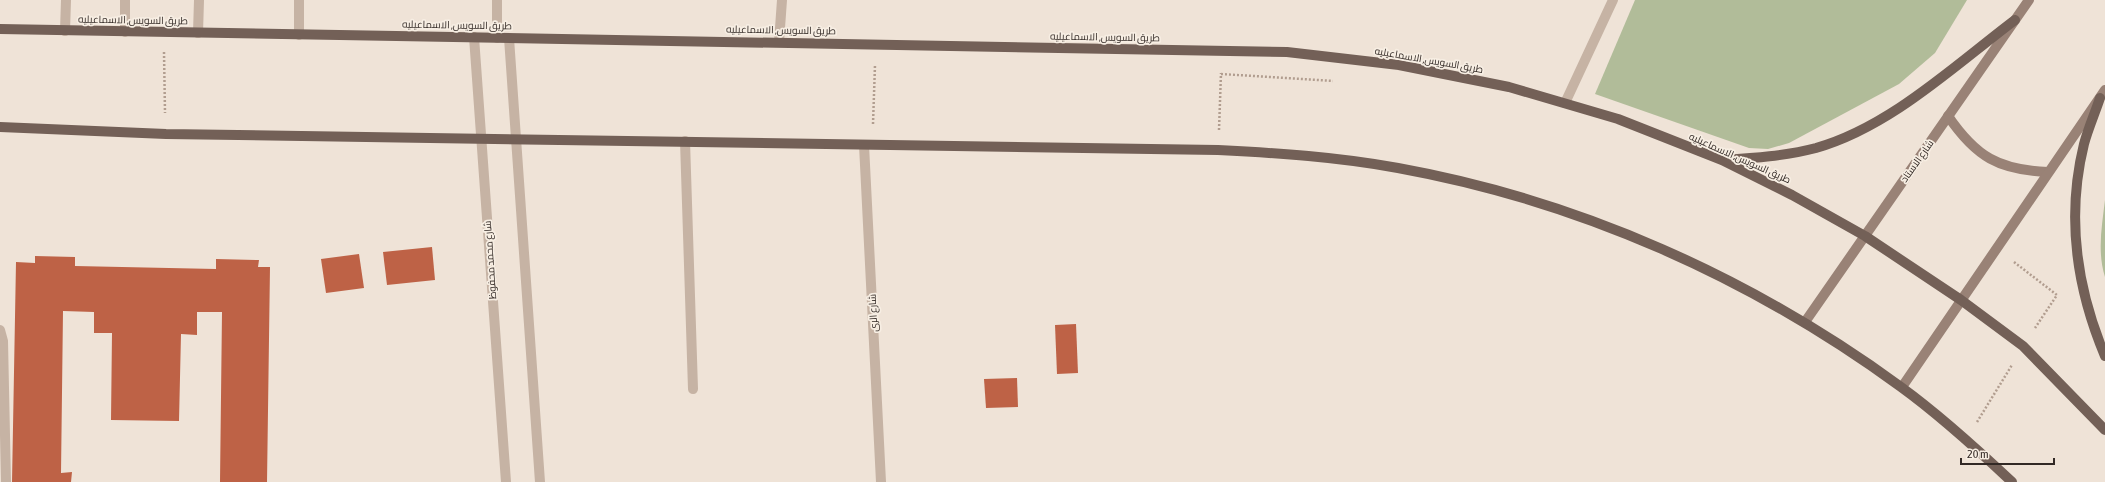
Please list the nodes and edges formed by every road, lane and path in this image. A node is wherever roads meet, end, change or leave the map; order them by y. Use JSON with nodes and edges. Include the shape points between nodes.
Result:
{"nodes":[{"id":1,"x":66,"y":0,"type":"edge"},
{"id":2,"x":125,"y":0,"type":"edge"},
{"id":3,"x":199,"y":0,"type":"edge"},
{"id":4,"x":300,"y":0,"type":"edge"},
{"id":5,"x":497,"y":0,"type":"edge"},
{"id":6,"x":782,"y":0,"type":"edge"},
{"id":7,"x":1613,"y":0,"type":"edge"},
{"id":8,"x":2029,"y":0,"type":"edge"},
{"id":9,"x":2015,"y":20,"type":"junction"},
{"id":10,"x":0,"y":29,"type":"edge"},
{"id":11,"x":65,"y":31,"type":"junction"},
{"id":12,"x":125,"y":32,"type":"junction"},
{"id":13,"x":164,"y":33,"type":"junction"},
{"id":14,"x":198,"y":33,"type":"junction"},
{"id":15,"x":299,"y":35,"type":"junction"},
{"id":16,"x":474,"y":37,"type":"junction"},
{"id":17,"x":497,"y":38,"type":"junction"},
{"id":18,"x":509,"y":38,"type":"junction"},
{"id":19,"x":779,"y":42,"type":"junction"},
{"id":20,"x":875,"y":44,"type":"junction"},
{"id":21,"x":1222,"y":51,"type":"junction"},
{"id":22,"x":1221,"y":74,"type":"junction"},
{"id":23,"x":1336,"y":81,"type":"dead end"},
{"id":24,"x":2102,"y":94,"type":"edge"},
{"id":25,"x":1565,"y":103,"type":"junction"},
{"id":26,"x":1948,"y":116,"type":"junction"},
{"id":27,"x":0,"y":127,"type":"edge"},
{"id":28,"x":166,"y":134,"type":"junction"},
{"id":29,"x":482,"y":138,"type":"junction"},
{"id":30,"x":517,"y":139,"type":"junction"},
{"id":31,"x":685,"y":141,"type":"junction"},
{"id":32,"x":869,"y":144,"type":"junction"},
{"id":33,"x":1218,"y":150,"type":"junction"},
{"id":34,"x":1722,"y":160,"type":"junction"},
{"id":35,"x":2048,"y":172,"type":"junction"},
{"id":36,"x":1865,"y":236,"type":"junction"},
{"id":37,"x":1961,"y":300,"type":"junction"},
{"id":38,"x":1805,"y":322,"type":"junction"},
{"id":39,"x":0,"y":330,"type":"edge"},
{"id":40,"x":2105,"y":356,"type":"edge"},
{"id":41,"x":1902,"y":388,"type":"junction"},
{"id":42,"x":693,"y":389,"type":"dead end"},
{"id":43,"x":2105,"y":430,"type":"edge"},
{"id":44,"x":6,"y":482,"type":"edge"},
{"id":45,"x":506,"y":482,"type":"edge"},
{"id":46,"x":540,"y":482,"type":"edge"},
{"id":47,"x":881,"y":482,"type":"edge"},
{"id":48,"x":2012,"y":482,"type":"edge"}],
"edges":[{"from":1,"to":11,"type":"street"},
{"from":2,"to":12,"type":"street"},
{"from":3,"to":14,"type":"street"},
{"from":4,"to":15,"type":"street"},
{"from":5,"to":17,"type":"street"},
{"from":6,"to":19,"type":"street"},
{"from":7,"to":25,"type":"street"},
{"from":8,"to":9,"type":"main road","name":"شارع الاستاد"},
{"from":9,"to":26,"type":"main road","name":"شارع الاستاد"},
{"from":9,"to":34,"type":"main road","via":[[1896,111],[1858,132],[1817,148],[1774,157]]},
{"from":10,"to":11,"type":"main road","name":"طريق السويس, الاسماعيليه"},
{"from":11,"to":12,"type":"main road","name":"طريق السويس, الاسماعيليه"},
{"from":12,"to":13,"type":"main road","name":"طريق السويس, الاسماعيليه"},
{"from":13,"to":14,"type":"main road","name":"طريق السويس, الاسماعيليه"},
{"from":13,"to":28,"type":"path"},
{"from":14,"to":15,"type":"main road","name":"طريق السويس, الاسماعيليه"},
{"from":15,"to":16,"type":"main road","name":"طريق السويس, الاسماعيليه"},
{"from":16,"to":17,"type":"main road","name":"طريق السويس, الاسماعيليه"},
{"from":16,"to":29,"type":"street","name":"شارع محمد محفوظ"},
{"from":17,"to":18,"type":"main road","name":"طريق السويس, الاسماعيليه"},
{"from":18,"to":19,"type":"main road","name":"طريق السويس, الاسماعيليه"},
{"from":18,"to":30,"type":"street"},
{"from":19,"to":20,"type":"main road","name":"طريق السويس, الاسماعيليه"},
{"from":20,"to":21,"type":"main road","name":"طريق السويس, الاسماعيليه"},
{"from":20,"to":32,"type":"path"},
{"from":21,"to":22,"type":"path"},
{"from":21,"to":25,"type":"main road","name":"طريق السويس, الاسماعيليه","via":[[1288,52],[1399,65],[1509,87]]},
{"from":22,"to":23,"type":"path"},
{"from":22,"to":33,"type":"path"},
{"from":24,"to":35,"type":"main road"},
{"from":24,"to":40,"type":"main road","via":[[2084,144],[2076,191],[2075,239],[2081,286]]},
{"from":25,"to":34,"type":"main road","name":"طريق السويس, الاسماعيليه","via":[[1618,119]]},
{"from":26,"to":35,"type":"main road","via":[[1962,136],[1979,152],[2001,164],[2024,171]]},
{"from":26,"to":36,"type":"main road","name":"شارع الاستاد"},
{"from":27,"to":28,"type":"main road"},
{"from":28,"to":29,"type":"main road"},
{"from":29,"to":30,"type":"main road"},
{"from":29,"to":45,"type":"street","name":"شارع محمد محفوظ"},
{"from":30,"to":31,"type":"main road"},
{"from":30,"to":46,"type":"street"},
{"from":31,"to":32,"type":"main road"},
{"from":31,"to":42,"type":"street"},
{"from":32,"to":33,"type":"main road"},
{"from":32,"to":47,"type":"street","name":"شارع الرى"},
{"from":33,"to":38,"type":"main road","via":[[1289,153],[1398,168],[1505,192],[1608,226],[1652,245],[1709,270]]},
{"from":34,"to":36,"type":"main road","name":"طريق السويس, الاسماعيليه"},
{"from":35,"to":37,"type":"main road"},
{"from":36,"to":37,"type":"main road","name":"طريق السويس, الاسماعيليه"},
{"from":36,"to":38,"type":"main road","name":"شارع الاستاد"},
{"from":37,"to":41,"type":"main road"},
{"from":37,"to":43,"type":"main road","name":"طريق السويس, الاسماعيليه","via":[[2023,346]]},
{"from":38,"to":41,"type":"main road"},
{"from":39,"to":44,"type":"street","via":[[3,341]]},
{"from":41,"to":48,"type":"main road","via":[[1966,440]]}]}
